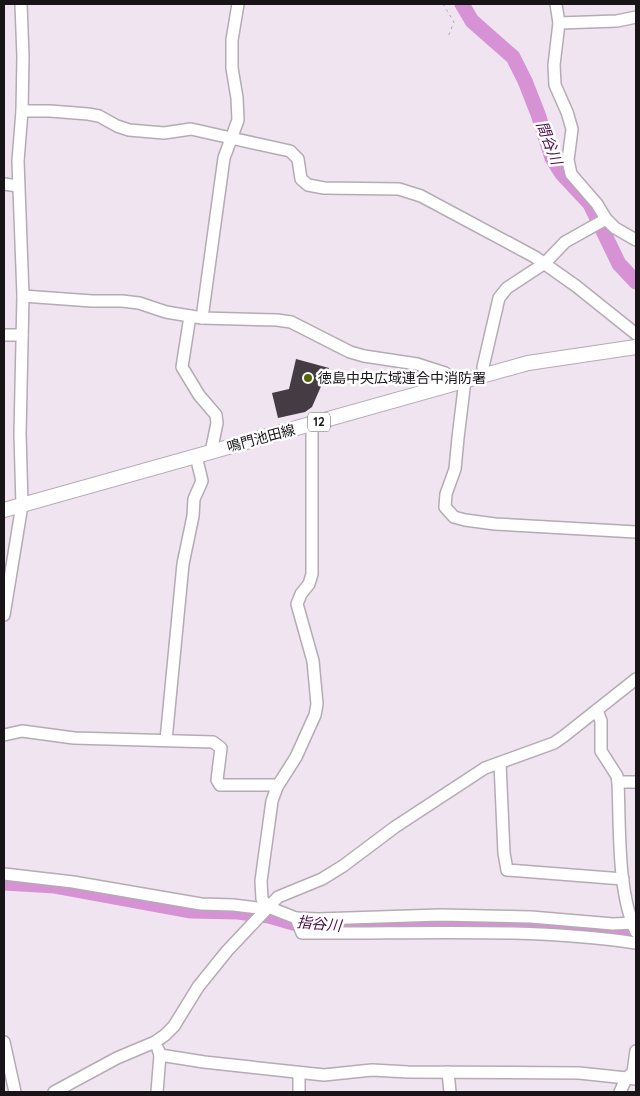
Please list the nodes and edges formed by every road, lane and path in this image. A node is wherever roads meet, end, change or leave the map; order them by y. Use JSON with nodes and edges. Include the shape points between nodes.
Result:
{"nodes":[{"id":1,"x":21,"y":4,"type":"edge"},
{"id":2,"x":238,"y":4,"type":"edge"},
{"id":3,"x":443,"y":4,"type":"edge"},
{"id":4,"x":556,"y":4,"type":"edge"},
{"id":5,"x":636,"y":17,"type":"edge"},
{"id":6,"x":559,"y":23,"type":"junction"},
{"id":7,"x":448,"y":37,"type":"dead end"},
{"id":8,"x":22,"y":111,"type":"junction"},
{"id":9,"x":231,"y":138,"type":"junction"},
{"id":10,"x":4,"y":184,"type":"edge"},
{"id":11,"x":18,"y":186,"type":"junction"},
{"id":12,"x":602,"y":221,"type":"junction"},
{"id":13,"x":636,"y":240,"type":"edge"},
{"id":14,"x":545,"y":263,"type":"junction"},
{"id":15,"x":23,"y":296,"type":"junction"},
{"id":16,"x":190,"y":316,"type":"junction"},
{"id":17,"x":202,"y":318,"type":"junction"},
{"id":18,"x":636,"y":334,"type":"edge"},
{"id":19,"x":4,"y":335,"type":"edge"},
{"id":20,"x":22,"y":335,"type":"junction"},
{"id":21,"x":636,"y":347,"type":"edge"},
{"id":22,"x":484,"y":375,"type":"junction"},
{"id":23,"x":461,"y":381,"type":"junction"},
{"id":24,"x":312,"y":424,"type":"junction"},
{"id":25,"x":211,"y":452,"type":"junction"},
{"id":26,"x":196,"y":456,"type":"junction"},
{"id":27,"x":22,"y":505,"type":"junction"},
{"id":28,"x":4,"y":510,"type":"edge"},
{"id":29,"x":636,"y":532,"type":"edge"},
{"id":30,"x":4,"y":615,"type":"edge"},
{"id":31,"x":636,"y":679,"type":"edge"},
{"id":32,"x":598,"y":710,"type":"junction"},
{"id":33,"x":4,"y":735,"type":"edge"},
{"id":34,"x":166,"y":740,"type":"junction"},
{"id":35,"x":500,"y":763,"type":"junction"},
{"id":36,"x":618,"y":782,"type":"junction"},
{"id":37,"x":636,"y":782,"type":"edge"},
{"id":38,"x":277,"y":787,"type":"junction"},
{"id":39,"x":4,"y":874,"type":"edge"},
{"id":40,"x":623,"y":879,"type":"junction"},
{"id":41,"x":263,"y":911,"type":"junction"},
{"id":42,"x":440,"y":916,"type":"junction"},
{"id":43,"x":298,"y":922,"type":"junction"},
{"id":44,"x":634,"y":926,"type":"edge"},
{"id":45,"x":441,"y":931,"type":"junction"},
{"id":46,"x":636,"y":943,"type":"edge"},
{"id":47,"x":4,"y":1042,"type":"edge"},
{"id":48,"x":155,"y":1042,"type":"junction"},
{"id":49,"x":636,"y":1051,"type":"edge"},
{"id":50,"x":160,"y":1055,"type":"junction"},
{"id":51,"x":448,"y":1072,"type":"junction"},
{"id":52,"x":299,"y":1073,"type":"junction"},
{"id":53,"x":631,"y":1079,"type":"edge"},
{"id":54,"x":15,"y":1092,"type":"edge"},
{"id":55,"x":54,"y":1092,"type":"edge"},
{"id":56,"x":157,"y":1092,"type":"edge"},
{"id":57,"x":299,"y":1092,"type":"edge"},
{"id":58,"x":450,"y":1092,"type":"edge"},
{"id":59,"x":620,"y":1092,"type":"edge"}],
"edges":[{"from":1,"to":8,"type":"street"},
{"from":2,"to":9,"type":"street","via":[[232,40],[238,120]]},
{"from":3,"to":7,"type":"path","via":[[454,22]]},
{"from":4,"to":6,"type":"street"},
{"from":5,"to":6,"type":"street","via":[[617,21]]},
{"from":6,"to":12,"type":"street","via":[[555,85],[572,129],[568,160],[571,174],[597,204]]},
{"from":8,"to":9,"type":"street","via":[[88,114],[129,130],[164,132],[191,129]]},
{"from":8,"to":11,"type":"street"},
{"from":9,"to":14,"type":"street","via":[[290,151],[298,159],[301,179],[308,185],[399,189],[421,196]]},
{"from":9,"to":17,"type":"street","via":[[224,158]]},
{"from":10,"to":11,"type":"street"},
{"from":11,"to":15,"type":"street"},
{"from":12,"to":13,"type":"street"},
{"from":12,"to":14,"type":"street","via":[[565,242]]},
{"from":14,"to":18,"type":"street"},
{"from":14,"to":22,"type":"street","via":[[507,288],[499,298],[483,367]]},
{"from":15,"to":16,"type":"street","via":[[122,300]]},
{"from":15,"to":20,"type":"street"},
{"from":16,"to":17,"type":"street"},
{"from":16,"to":25,"type":"street","via":[[182,366],[199,395],[216,415]]},
{"from":17,"to":23,"type":"street","via":[[290,322],[350,352],[417,364]]},
{"from":19,"to":20,"type":"street"},
{"from":20,"to":27,"type":"street"},
{"from":21,"to":22,"type":"main road","name":"鳴門池田線","number":"12","via":[[528,362]]},
{"from":22,"to":23,"type":"main road","name":"鳴門池田線","number":"12"},
{"from":23,"to":24,"type":"main road","name":"鳴門池田線","number":"12"},
{"from":23,"to":29,"type":"street","via":[[456,469],[446,494],[445,507],[454,517],[495,524]]},
{"from":24,"to":25,"type":"main road","name":"鳴門池田線","number":"12"},
{"from":24,"to":38,"type":"street","via":[[312,574],[297,604],[313,661],[317,704],[296,757]]},
{"from":25,"to":26,"type":"main road","name":"鳴門池田線","number":"12"},
{"from":26,"to":27,"type":"main road","name":"鳴門池田線","number":"12"},
{"from":26,"to":34,"type":"street","via":[[202,481],[194,499],[183,564]]},
{"from":27,"to":28,"type":"main road","name":"鳴門池田線","number":"12"},
{"from":27,"to":30,"type":"street"},
{"from":31,"to":32,"type":"street"},
{"from":32,"to":35,"type":"street","via":[[554,743]]},
{"from":32,"to":36,"type":"street","via":[[601,750]]},
{"from":33,"to":34,"type":"street","via":[[22,731],[74,738]]},
{"from":34,"to":38,"type":"street","via":[[213,742],[220,748],[217,780],[220,785]]},
{"from":35,"to":40,"type":"street","via":[[507,870]]},
{"from":35,"to":41,"type":"street","via":[[485,768],[322,879],[278,896]]},
{"from":36,"to":37,"type":"street"},
{"from":36,"to":40,"type":"street"},
{"from":38,"to":41,"type":"street","via":[[267,830],[261,882]]},
{"from":39,"to":41,"type":"street"},
{"from":40,"to":44,"type":"street"},
{"from":41,"to":43,"type":"street"},
{"from":41,"to":48,"type":"street","via":[[198,988],[174,1026]]},
{"from":42,"to":43,"type":"street"},
{"from":42,"to":44,"type":"street","via":[[530,917]]},
{"from":42,"to":45,"type":"street"},
{"from":43,"to":45,"type":"street","via":[[302,933]]},
{"from":45,"to":46,"type":"street"},
{"from":47,"to":54,"type":"street"},
{"from":48,"to":50,"type":"street"},
{"from":48,"to":55,"type":"street","via":[[117,1058]]},
{"from":49,"to":53,"type":"street"},
{"from":50,"to":52,"type":"street"},
{"from":50,"to":56,"type":"street"},
{"from":51,"to":52,"type":"street","via":[[372,1070],[324,1075]]},
{"from":51,"to":53,"type":"street","via":[[578,1072]]},
{"from":51,"to":58,"type":"street"},
{"from":52,"to":57,"type":"street"},
{"from":53,"to":59,"type":"street"}]}
